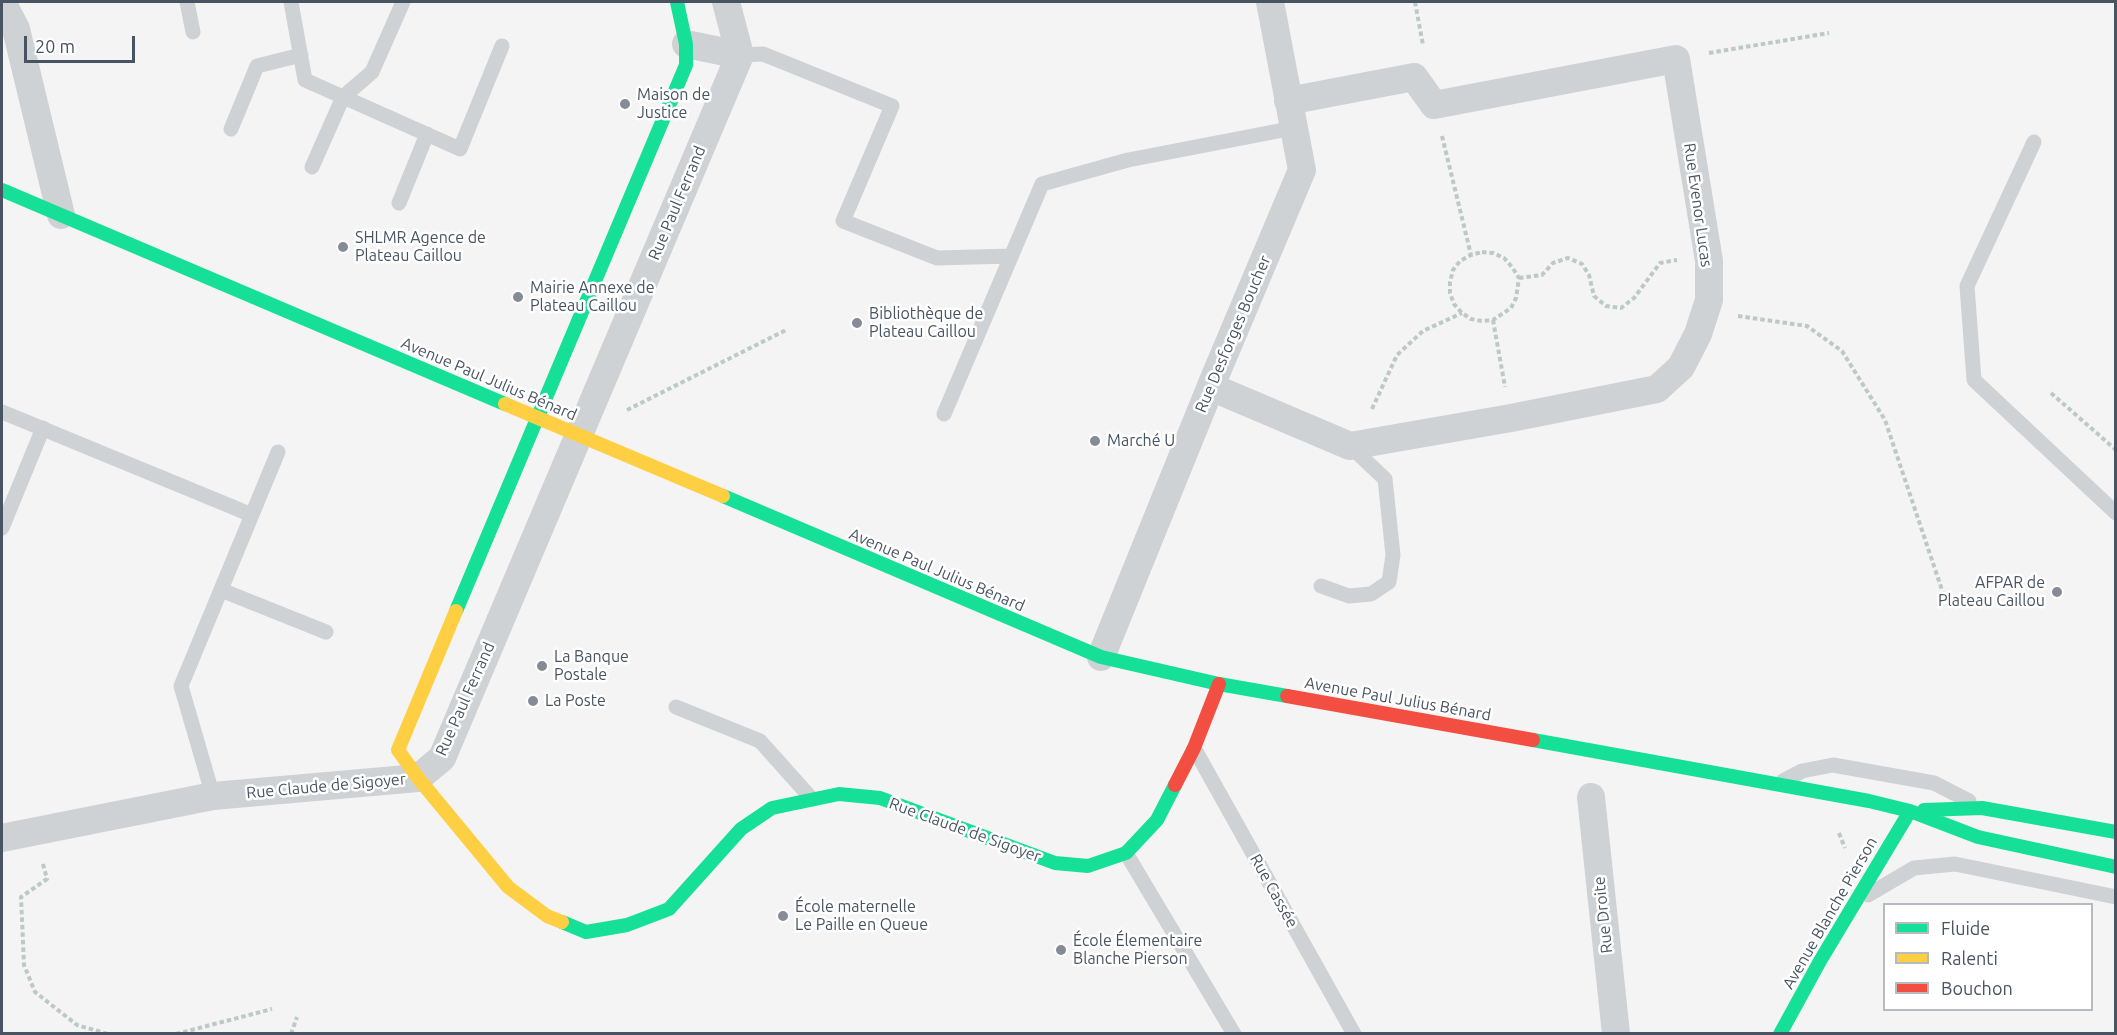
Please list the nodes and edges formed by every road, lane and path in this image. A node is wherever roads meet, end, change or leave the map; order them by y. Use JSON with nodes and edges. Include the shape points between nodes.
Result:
{"nodes":[{"id":1,"x":2,"y":2,"type":"edge"},
{"id":2,"x":187,"y":2,"type":"edge"},
{"id":3,"x":291,"y":2,"type":"edge"},
{"id":4,"x":403,"y":2,"type":"edge"},
{"id":5,"x":677,"y":2,"type":"edge"},
{"id":6,"x":726,"y":2,"type":"edge"},
{"id":7,"x":1270,"y":2,"type":"edge"},
{"id":8,"x":1415,"y":2,"type":"edge"},
{"id":9,"x":194,"y":32,"type":"dead end"},
{"id":10,"x":1829,"y":33,"type":"dead end"},
{"id":11,"x":686,"y":44,"type":"junction"},
{"id":12,"x":502,"y":46,"type":"dead end"},
{"id":13,"x":301,"y":55,"type":"junction"},
{"id":14,"x":740,"y":55,"type":"junction"},
{"id":15,"x":1676,"y":59,"type":"junction"},
{"id":16,"x":1414,"y":77,"type":"junction"},
{"id":17,"x":343,"y":96,"type":"junction"},
{"id":18,"x":1288,"y":101,"type":"junction"},
{"id":19,"x":1434,"y":105,"type":"junction"},
{"id":20,"x":1294,"y":128,"type":"junction"},
{"id":21,"x":231,"y":129,"type":"dead end"},
{"id":22,"x":427,"y":134,"type":"junction"},
{"id":23,"x":2034,"y":142,"type":"dead end"},
{"id":24,"x":312,"y":167,"type":"dead end"},
{"id":25,"x":2,"y":190,"type":"edge"},
{"id":26,"x":399,"y":202,"type":"dead end"},
{"id":27,"x":61,"y":215,"type":"junction"},
{"id":28,"x":1707,"y":254,"type":"junction"},
{"id":29,"x":1471,"y":255,"type":"junction"},
{"id":30,"x":1011,"y":256,"type":"junction"},
{"id":31,"x":1519,"y":278,"type":"junction"},
{"id":32,"x":1705,"y":312,"type":"junction"},
{"id":33,"x":1462,"y":313,"type":"junction"},
{"id":34,"x":1493,"y":320,"type":"junction"},
{"id":35,"x":786,"y":330,"type":"dead end"},
{"id":36,"x":1211,"y":387,"type":"junction"},
{"id":37,"x":2051,"y":393,"type":"dead end"},
{"id":38,"x":2,"y":412,"type":"edge"},
{"id":39,"x":944,"y":414,"type":"dead end"},
{"id":40,"x":539,"y":418,"type":"junction"},
{"id":41,"x":1511,"y":418,"type":"junction"},
{"id":42,"x":43,"y":428,"type":"junction"},
{"id":43,"x":578,"y":435,"type":"junction"},
{"id":44,"x":1350,"y":446,"type":"junction"},
{"id":45,"x":2115,"y":450,"type":"edge"},
{"id":46,"x":278,"y":452,"type":"dead end"},
{"id":47,"x":2115,"y":513,"type":"edge"},
{"id":48,"x":252,"y":515,"type":"junction"},
{"id":49,"x":2,"y":528,"type":"edge"},
{"id":50,"x":1321,"y":586,"type":"dead end"},
{"id":51,"x":221,"y":590,"type":"junction"},
{"id":52,"x":1943,"y":593,"type":"dead end"},
{"id":53,"x":326,"y":632,"type":"dead end"},
{"id":54,"x":1101,"y":657,"type":"junction"},
{"id":55,"x":1219,"y":684,"type":"junction"},
{"id":56,"x":676,"y":707,"type":"dead end"},
{"id":57,"x":1194,"y":748,"type":"junction"},
{"id":58,"x":418,"y":778,"type":"junction"},
{"id":59,"x":1777,"y":785,"type":"junction"},
{"id":60,"x":213,"y":796,"type":"junction"},
{"id":61,"x":1591,"y":797,"type":"dead end"},
{"id":62,"x":812,"y":798,"type":"junction"},
{"id":63,"x":1982,"y":808,"type":"junction"},
{"id":64,"x":1910,"y":811,"type":"junction"},
{"id":65,"x":34,"y":831,"type":"junction"},
{"id":66,"x":1834,"y":831,"type":"dead end"},
{"id":67,"x":2115,"y":832,"type":"edge"},
{"id":68,"x":2,"y":838,"type":"edge"},
{"id":69,"x":1846,"y":851,"type":"dead end"},
{"id":70,"x":1126,"y":853,"type":"junction"},
{"id":71,"x":2115,"y":867,"type":"edge"},
{"id":72,"x":2115,"y":897,"type":"edge"},
{"id":73,"x":1853,"y":904,"type":"junction"},
{"id":74,"x":272,"y":1009,"type":"dead end"},
{"id":75,"x":297,"y":1017,"type":"dead end"},
{"id":76,"x":108,"y":1034,"type":"edge"},
{"id":77,"x":176,"y":1034,"type":"edge"},
{"id":78,"x":291,"y":1034,"type":"edge"},
{"id":79,"x":1234,"y":1034,"type":"edge"},
{"id":80,"x":1354,"y":1034,"type":"edge"},
{"id":81,"x":1616,"y":1034,"type":"edge"},
{"id":82,"x":1780,"y":1034,"type":"edge"}],
"edges":[{"from":1,"to":27,"type":"street","via":[[16,29]]},
{"from":2,"to":9,"type":"lane"},
{"from":3,"to":13,"type":"lane"},
{"from":4,"to":17,"type":"lane","via":[[372,72]]},
{"from":5,"to":11,"type":"main road"},
{"from":6,"to":14,"type":"street"},
{"from":7,"to":18,"type":"street","name":"Rue Desforges Boucher"},
{"from":8,"to":16,"type":"path","via":[[1424,51]]},
{"from":10,"to":15,"type":"path"},
{"from":11,"to":14,"type":"street"},
{"from":11,"to":40,"type":"main road","via":[[687,65]]},
{"from":12,"to":22,"type":"lane","via":[[460,149]]},
{"from":13,"to":17,"type":"lane","via":[[305,80]]},
{"from":13,"to":21,"type":"lane","via":[[257,66]]},
{"from":14,"to":30,"type":"lane","via":[[763,54],[892,106],[843,221],[938,258]]},
{"from":14,"to":43,"type":"street","name":"Rue Paul Ferrand"},
{"from":15,"to":19,"type":"street"},
{"from":15,"to":28,"type":"street","name":"Rue Evenor Lucas"},
{"from":16,"to":18,"type":"street"},
{"from":16,"to":19,"type":"street"},
{"from":17,"to":22,"type":"lane"},
{"from":17,"to":24,"type":"lane"},
{"from":18,"to":20,"type":"street","name":"Rue Desforges Boucher"},
{"from":19,"to":29,"type":"path"},
{"from":20,"to":30,"type":"lane","via":[[1128,160],[1042,184]]},
{"from":20,"to":36,"type":"street","name":"Rue Desforges Boucher","via":[[1302,170]]},
{"from":22,"to":26,"type":"lane"},
{"from":23,"to":47,"type":"lane","via":[[1967,286],[1974,380]]},
{"from":25,"to":27,"type":"main road","name":"Avenue Paul Julius Bénard"},
{"from":27,"to":40,"type":"main road","name":"Avenue Paul Julius Bénard"},
{"from":28,"to":31,"type":"path","via":[[1660,263],[1634,298],[1621,308],[1606,306],[1594,296],[1582,264],[1568,258],[1553,263],[1542,275]]},
{"from":28,"to":32,"type":"street","name":"Rue Evenor Lucas","via":[[1709,300]]},
{"from":29,"to":31,"type":"path","via":[[1493,253],[1504,258]]},
{"from":29,"to":33,"type":"path","via":[[1460,261],[1450,282],[1454,304]]},
{"from":30,"to":39,"type":"lane"},
{"from":31,"to":34,"type":"path","via":[[1511,308]]},
{"from":32,"to":41,"type":"street","name":"Rue Evenor Lucas","via":[[1681,367],[1657,389]]},
{"from":32,"to":52,"type":"path","via":[[1807,326],[1842,351],[1885,420]]},
{"from":33,"to":34,"type":"path","via":[[1471,319]]},
{"from":33,"to":44,"type":"path","via":[[1423,331],[1397,355]]},
{"from":34,"to":41,"type":"path"},
{"from":35,"to":43,"type":"path"},
{"from":36,"to":44,"type":"street"},
{"from":36,"to":54,"type":"street","name":"Rue Desforges Boucher"},
{"from":37,"to":45,"type":"path"},
{"from":38,"to":42,"type":"lane"},
{"from":40,"to":43,"type":"main road","name":"Avenue Paul Julius Bénard"},
{"from":40,"to":58,"type":"main road","via":[[398,750]]},
{"from":41,"to":44,"type":"street","name":"Rue Evenor Lucas"},
{"from":42,"to":48,"type":"lane"},
{"from":42,"to":49,"type":"lane"},
{"from":43,"to":54,"type":"main road","name":"Avenue Paul Julius Bénard"},
{"from":43,"to":58,"type":"street","name":"Rue Paul Ferrand","via":[[442,758]]},
{"from":44,"to":50,"type":"lane","via":[[1385,479],[1393,555],[1389,582],[1371,594],[1349,596]]},
{"from":46,"to":48,"type":"lane"},
{"from":48,"to":51,"type":"lane"},
{"from":51,"to":53,"type":"lane"},
{"from":51,"to":60,"type":"lane","via":[[181,686]]},
{"from":54,"to":55,"type":"main road","name":"Avenue Paul Julius Bénard"},
{"from":55,"to":57,"type":"main road","name":"Rue Claude de Sigoyer"},
{"from":55,"to":59,"type":"main road","name":"Avenue Paul Julius Bénard"},
{"from":56,"to":62,"type":"lane","via":[[760,741]]},
{"from":57,"to":70,"type":"main road","name":"Rue Claude de Sigoyer","via":[[1157,820]]},
{"from":57,"to":80,"type":"lane","name":"Rue Cassée"},
{"from":58,"to":60,"type":"street","name":"Rue Claude de Sigoyer"},
{"from":58,"to":62,"type":"main road","name":"Rue Claude de Sigoyer","via":[[508,887],[547,916],[586,932],[627,925],[669,909],[741,829],[772,808]]},
{"from":59,"to":63,"type":"lane","via":[[1802,771],[1833,765],[1934,783]]},
{"from":59,"to":64,"type":"main road","name":"Avenue Paul Julius Bénard"},
{"from":60,"to":65,"type":"street","name":"Rue Claude de Sigoyer"},
{"from":61,"to":81,"type":"street","name":"Rue Droite"},
{"from":62,"to":70,"type":"main road","name":"Rue Claude de Sigoyer","via":[[839,794],[880,798],[1055,863],[1088,866]]},
{"from":63,"to":64,"type":"main road"},
{"from":63,"to":67,"type":"main road"},
{"from":64,"to":71,"type":"main road","via":[[1978,837]]},
{"from":64,"to":73,"type":"main road","name":"Avenue Blanche Pierson"},
{"from":65,"to":68,"type":"street","name":"Rue Claude de Sigoyer"},
{"from":65,"to":76,"type":"path","via":[[47,879],[21,897],[24,965],[35,992],[77,1025]]},
{"from":66,"to":69,"type":"path","via":[[1841,834]]},
{"from":70,"to":79,"type":"lane"},
{"from":72,"to":73,"type":"lane","via":[[1955,864],[1914,868]]},
{"from":73,"to":82,"type":"main road","name":"Avenue Blanche Pierson"},
{"from":74,"to":77,"type":"path"},
{"from":75,"to":78,"type":"path"}]}
